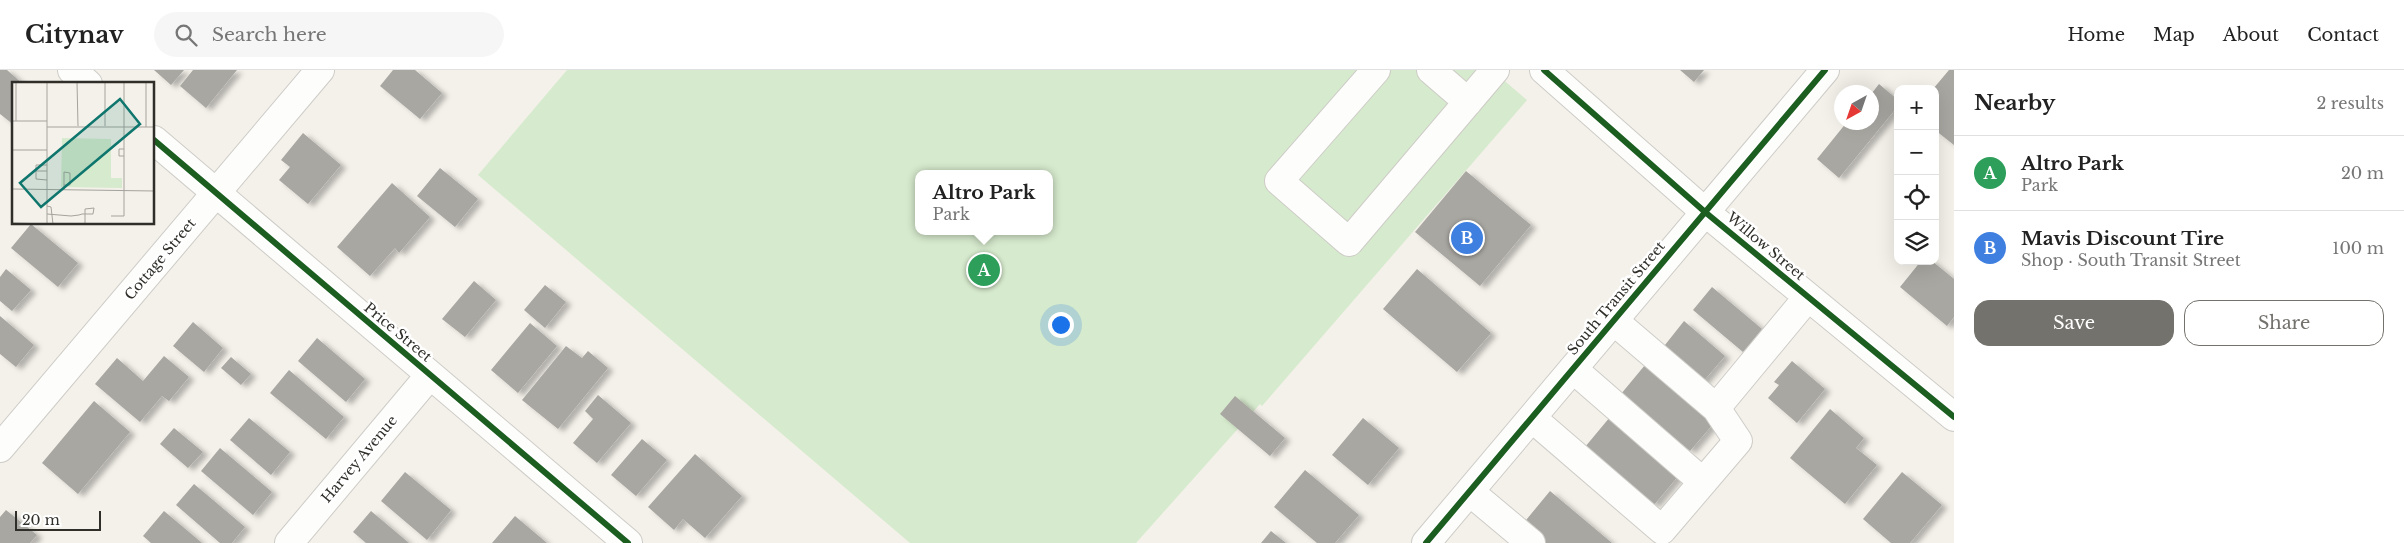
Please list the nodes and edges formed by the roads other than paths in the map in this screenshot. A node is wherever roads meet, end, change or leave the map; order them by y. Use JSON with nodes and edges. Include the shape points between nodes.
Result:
{"nodes":[{"id":1,"x":72,"y":70,"type":"edge"},
{"id":2,"x":320,"y":70,"type":"edge"},
{"id":3,"x":1376,"y":70,"type":"edge"},
{"id":4,"x":1431,"y":70,"type":"edge"},
{"id":5,"x":1495,"y":70,"type":"edge"},
{"id":6,"x":1544,"y":70,"type":"edge"},
{"id":7,"x":1825,"y":70,"type":"edge"},
{"id":8,"x":86,"y":82,"type":"edge"},
{"id":9,"x":1468,"y":102,"type":"junction"},
{"id":10,"x":155,"y":141,"type":"edge"},
{"id":11,"x":216,"y":194,"type":"junction"},
{"id":12,"x":1706,"y":212,"type":"junction"},
{"id":13,"x":1808,"y":297,"type":"junction"},
{"id":14,"x":1614,"y":321,"type":"junction"},
{"id":15,"x":1573,"y":368,"type":"junction"},
{"id":16,"x":430,"y":375,"type":"junction"},
{"id":17,"x":1716,"y":408,"type":"junction"},
{"id":18,"x":1954,"y":417,"type":"edge"},
{"id":19,"x":1532,"y":418,"type":"junction"},
{"id":20,"x":0,"y":448,"type":"edge"},
{"id":21,"x":1703,"y":482,"type":"junction"},
{"id":22,"x":1470,"y":492,"type":"junction"},
{"id":23,"x":1657,"y":537,"type":"edge"},
{"id":24,"x":289,"y":543,"type":"edge"},
{"id":25,"x":628,"y":543,"type":"edge"},
{"id":26,"x":1426,"y":543,"type":"edge"},
{"id":27,"x":1531,"y":543,"type":"edge"}],
"edges":[{"from":1,"to":8,"type":"main road"},
{"from":2,"to":11,"type":"main road","name":"Cottage Street"},
{"from":3,"to":9,"type":"main road","via":[[1279,181],[1349,242]]},
{"from":4,"to":9,"type":"main road"},
{"from":5,"to":9,"type":"main road"},
{"from":6,"to":12,"type":"main road","name":"Willow Street"},
{"from":7,"to":12,"type":"main road","name":"South Transit Street"},
{"from":10,"to":11,"type":"main road","name":"Price Street"},
{"from":11,"to":16,"type":"main road","name":"Price Street"},
{"from":11,"to":20,"type":"main road","name":"Cottage Street"},
{"from":12,"to":13,"type":"main road","name":"Willow Street"},
{"from":12,"to":14,"type":"main road","name":"South Transit Street"},
{"from":13,"to":17,"type":"main road"},
{"from":13,"to":18,"type":"main road","name":"Willow Street"},
{"from":14,"to":15,"type":"main road","name":"South Transit Street"},
{"from":14,"to":17,"type":"main road"},
{"from":15,"to":19,"type":"main road","name":"South Transit Street"},
{"from":15,"to":21,"type":"main road"},
{"from":16,"to":24,"type":"main road","name":"Harvey Avenue"},
{"from":16,"to":25,"type":"main road","name":"Price Street"},
{"from":17,"to":21,"type":"main road","via":[[1738,441]]},
{"from":19,"to":22,"type":"main road","name":"South Transit Street"},
{"from":19,"to":23,"type":"main road"},
{"from":21,"to":23,"type":"main road"},
{"from":22,"to":26,"type":"main road","name":"South Transit Street"},
{"from":22,"to":27,"type":"main road"}]}
